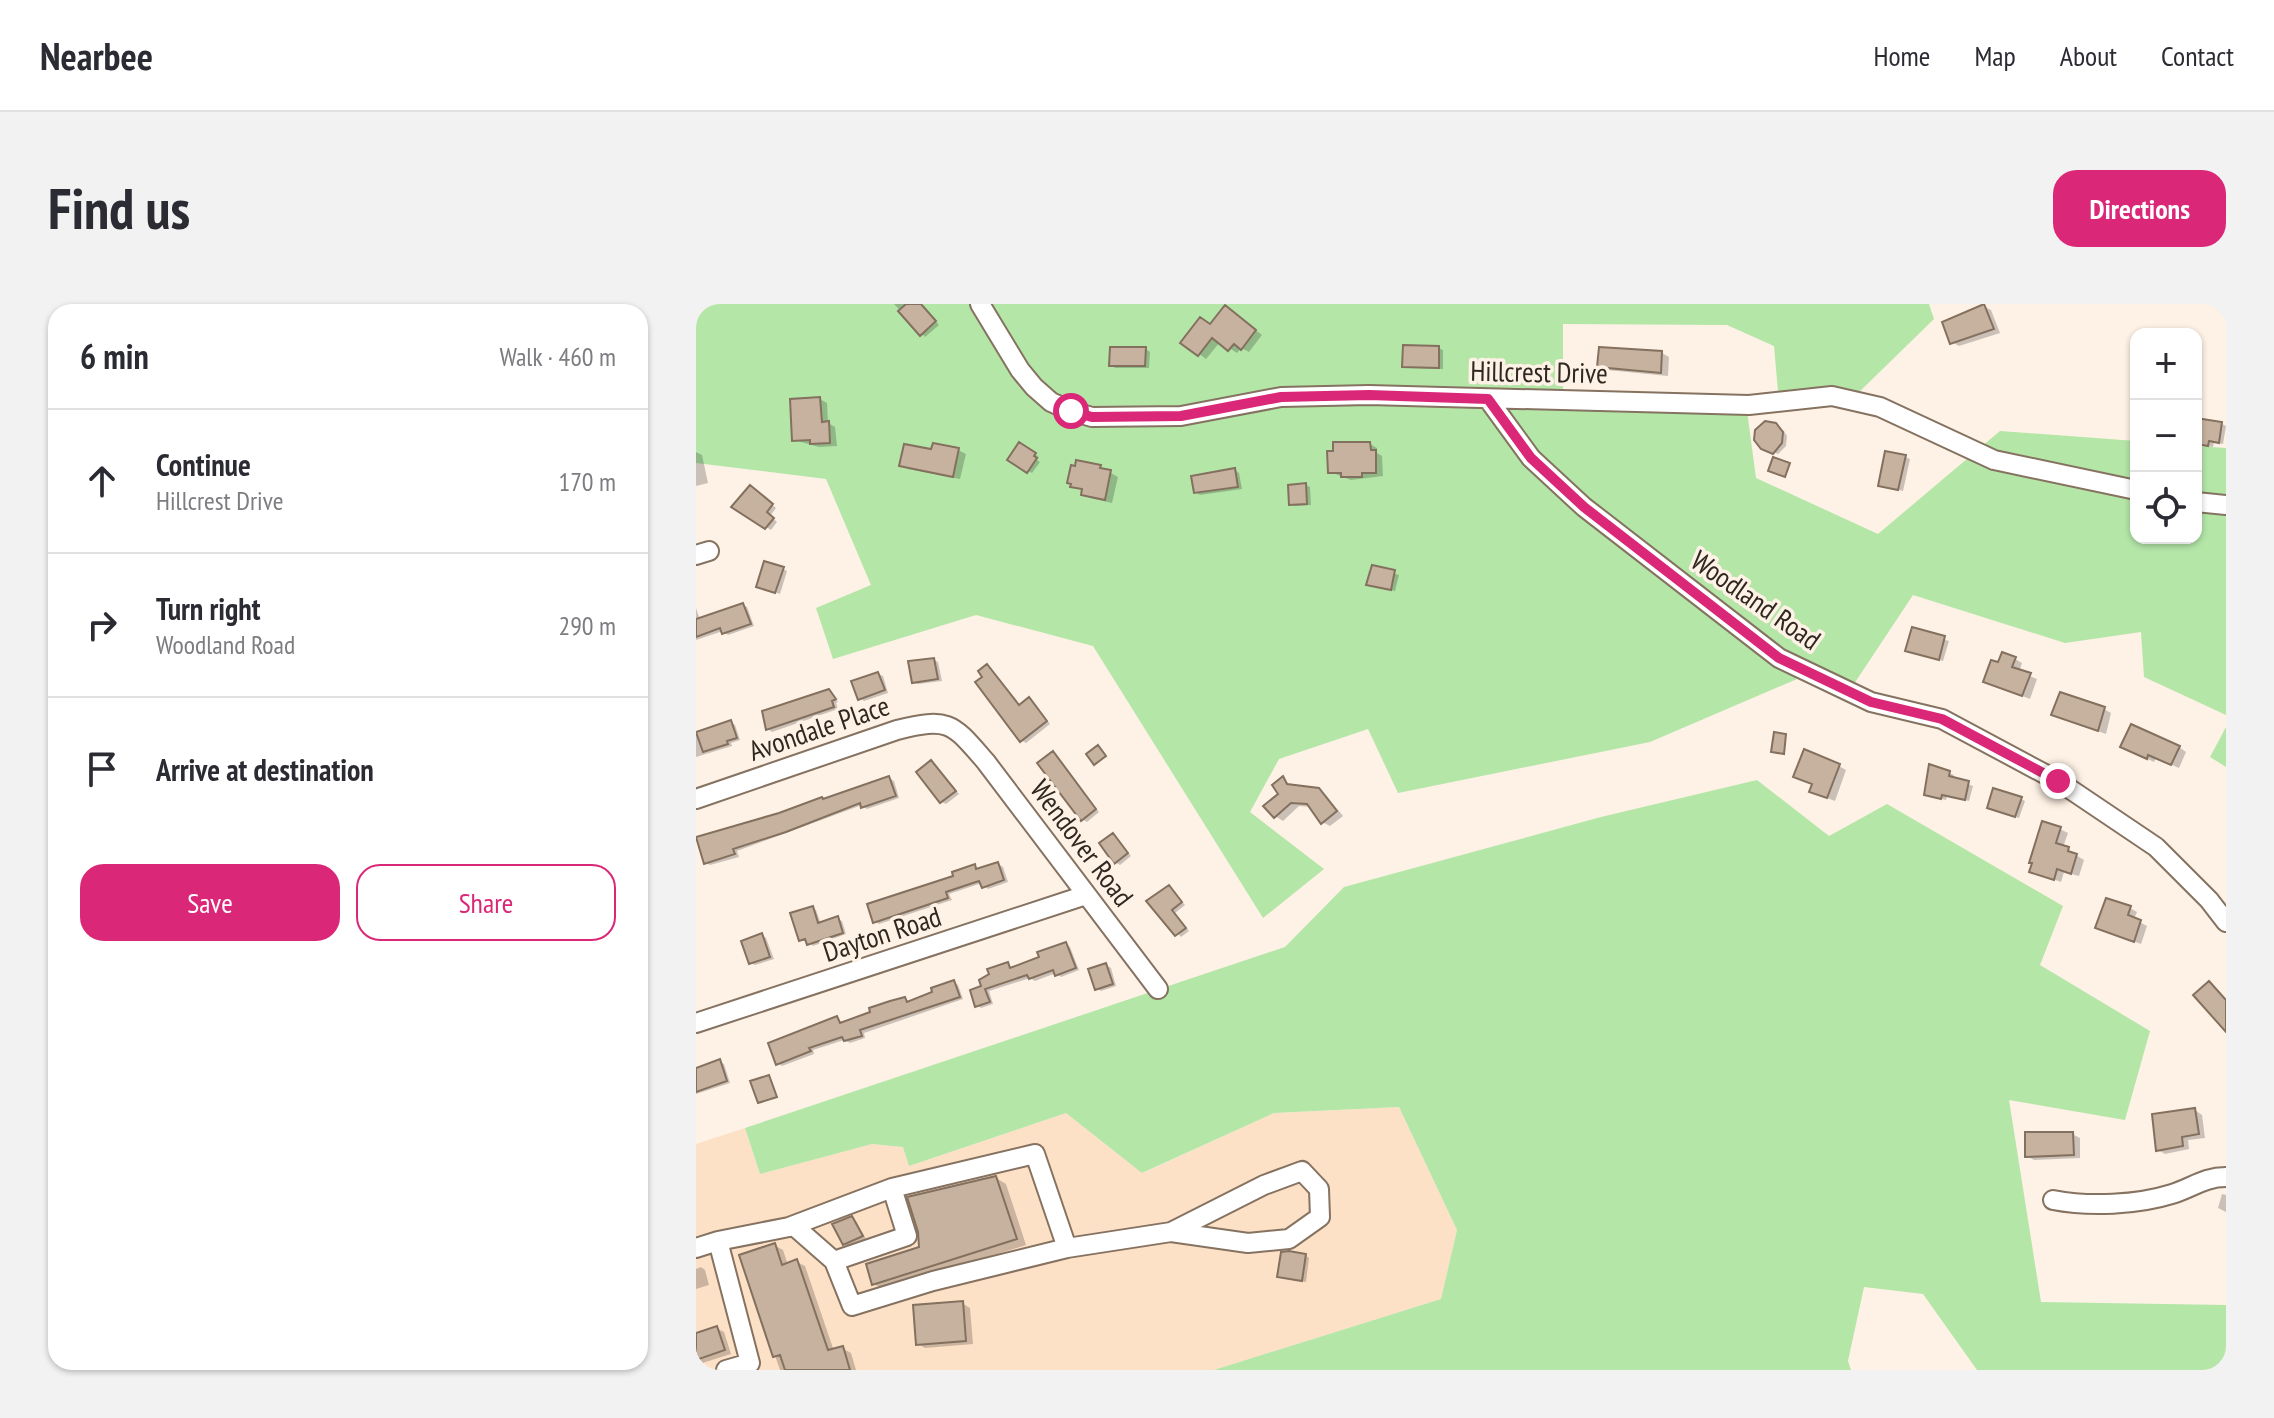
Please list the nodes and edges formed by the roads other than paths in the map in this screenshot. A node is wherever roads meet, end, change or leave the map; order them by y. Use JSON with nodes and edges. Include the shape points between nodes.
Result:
{"nodes":[{"id":1,"x":980,"y":304,"type":"edge"},
{"id":2,"x":1488,"y":399,"type":"junction"},
{"id":3,"x":2130,"y":489,"type":"edge"},
{"id":4,"x":2202,"y":503,"type":"edge"},
{"id":5,"x":2226,"y":505,"type":"edge"},
{"id":6,"x":960,"y":732,"type":"joint"},
{"id":7,"x":696,"y":799,"type":"edge"},
{"id":8,"x":1086,"y":895,"type":"junction"},
{"id":9,"x":2226,"y":922,"type":"edge"},
{"id":10,"x":1158,"y":989,"type":"dead end"},
{"id":11,"x":696,"y":1023,"type":"edge"},
{"id":12,"x":2226,"y":1177,"type":"edge"},
{"id":13,"x":892,"y":1188,"type":"junction"},
{"id":14,"x":2053,"y":1200,"type":"dead end"},
{"id":15,"x":789,"y":1227,"type":"junction"},
{"id":16,"x":1171,"y":1232,"type":"junction"},
{"id":17,"x":718,"y":1241,"type":"junction"},
{"id":18,"x":696,"y":1248,"type":"edge"},
{"id":19,"x":1067,"y":1248,"type":"junction"},
{"id":20,"x":834,"y":1261,"type":"junction"},
{"id":21,"x":726,"y":1370,"type":"edge"}],
"edges":[{"from":1,"to":2,"type":"street","name":"Hillcrest Drive","via":[[1034,387],[1051,402],[1092,417],[1181,416],[1281,397]]},
{"from":2,"to":3,"type":"street","name":"Hillcrest Drive","via":[[1749,405],[1832,396],[1880,407],[1994,460]]},
{"from":2,"to":9,"type":"street","name":"Woodland Road","via":[[1531,458],[1584,507],[1779,658],[1871,702],[1942,719],[2058,781],[2156,847]]},
{"from":4,"to":5,"type":"street"},
{"from":6,"to":7,"type":"street","name":"Avondale Place","via":[[927,723],[897,730]]},
{"from":6,"to":8,"type":"street","name":"Wendover Road"},
{"from":8,"to":10,"type":"street","name":"Wendover Road"},
{"from":8,"to":11,"type":"street","name":"Dayton Road"},
{"from":12,"to":14,"type":"street","via":[[2137,1201]]},
{"from":13,"to":15,"type":"street"},
{"from":13,"to":19,"type":"street","via":[[1035,1154]]},
{"from":13,"to":20,"type":"street","via":[[907,1236]]},
{"from":15,"to":17,"type":"street"},
{"from":15,"to":20,"type":"street"},
{"from":16,"to":16,"type":"street","via":[[1248,1243],[1289,1239],[1320,1217],[1319,1189],[1302,1171]]},
{"from":16,"to":19,"type":"street"},
{"from":17,"to":18,"type":"street"},
{"from":17,"to":21,"type":"street","via":[[750,1363]]},
{"from":19,"to":20,"type":"street","via":[[852,1306]]}]}
